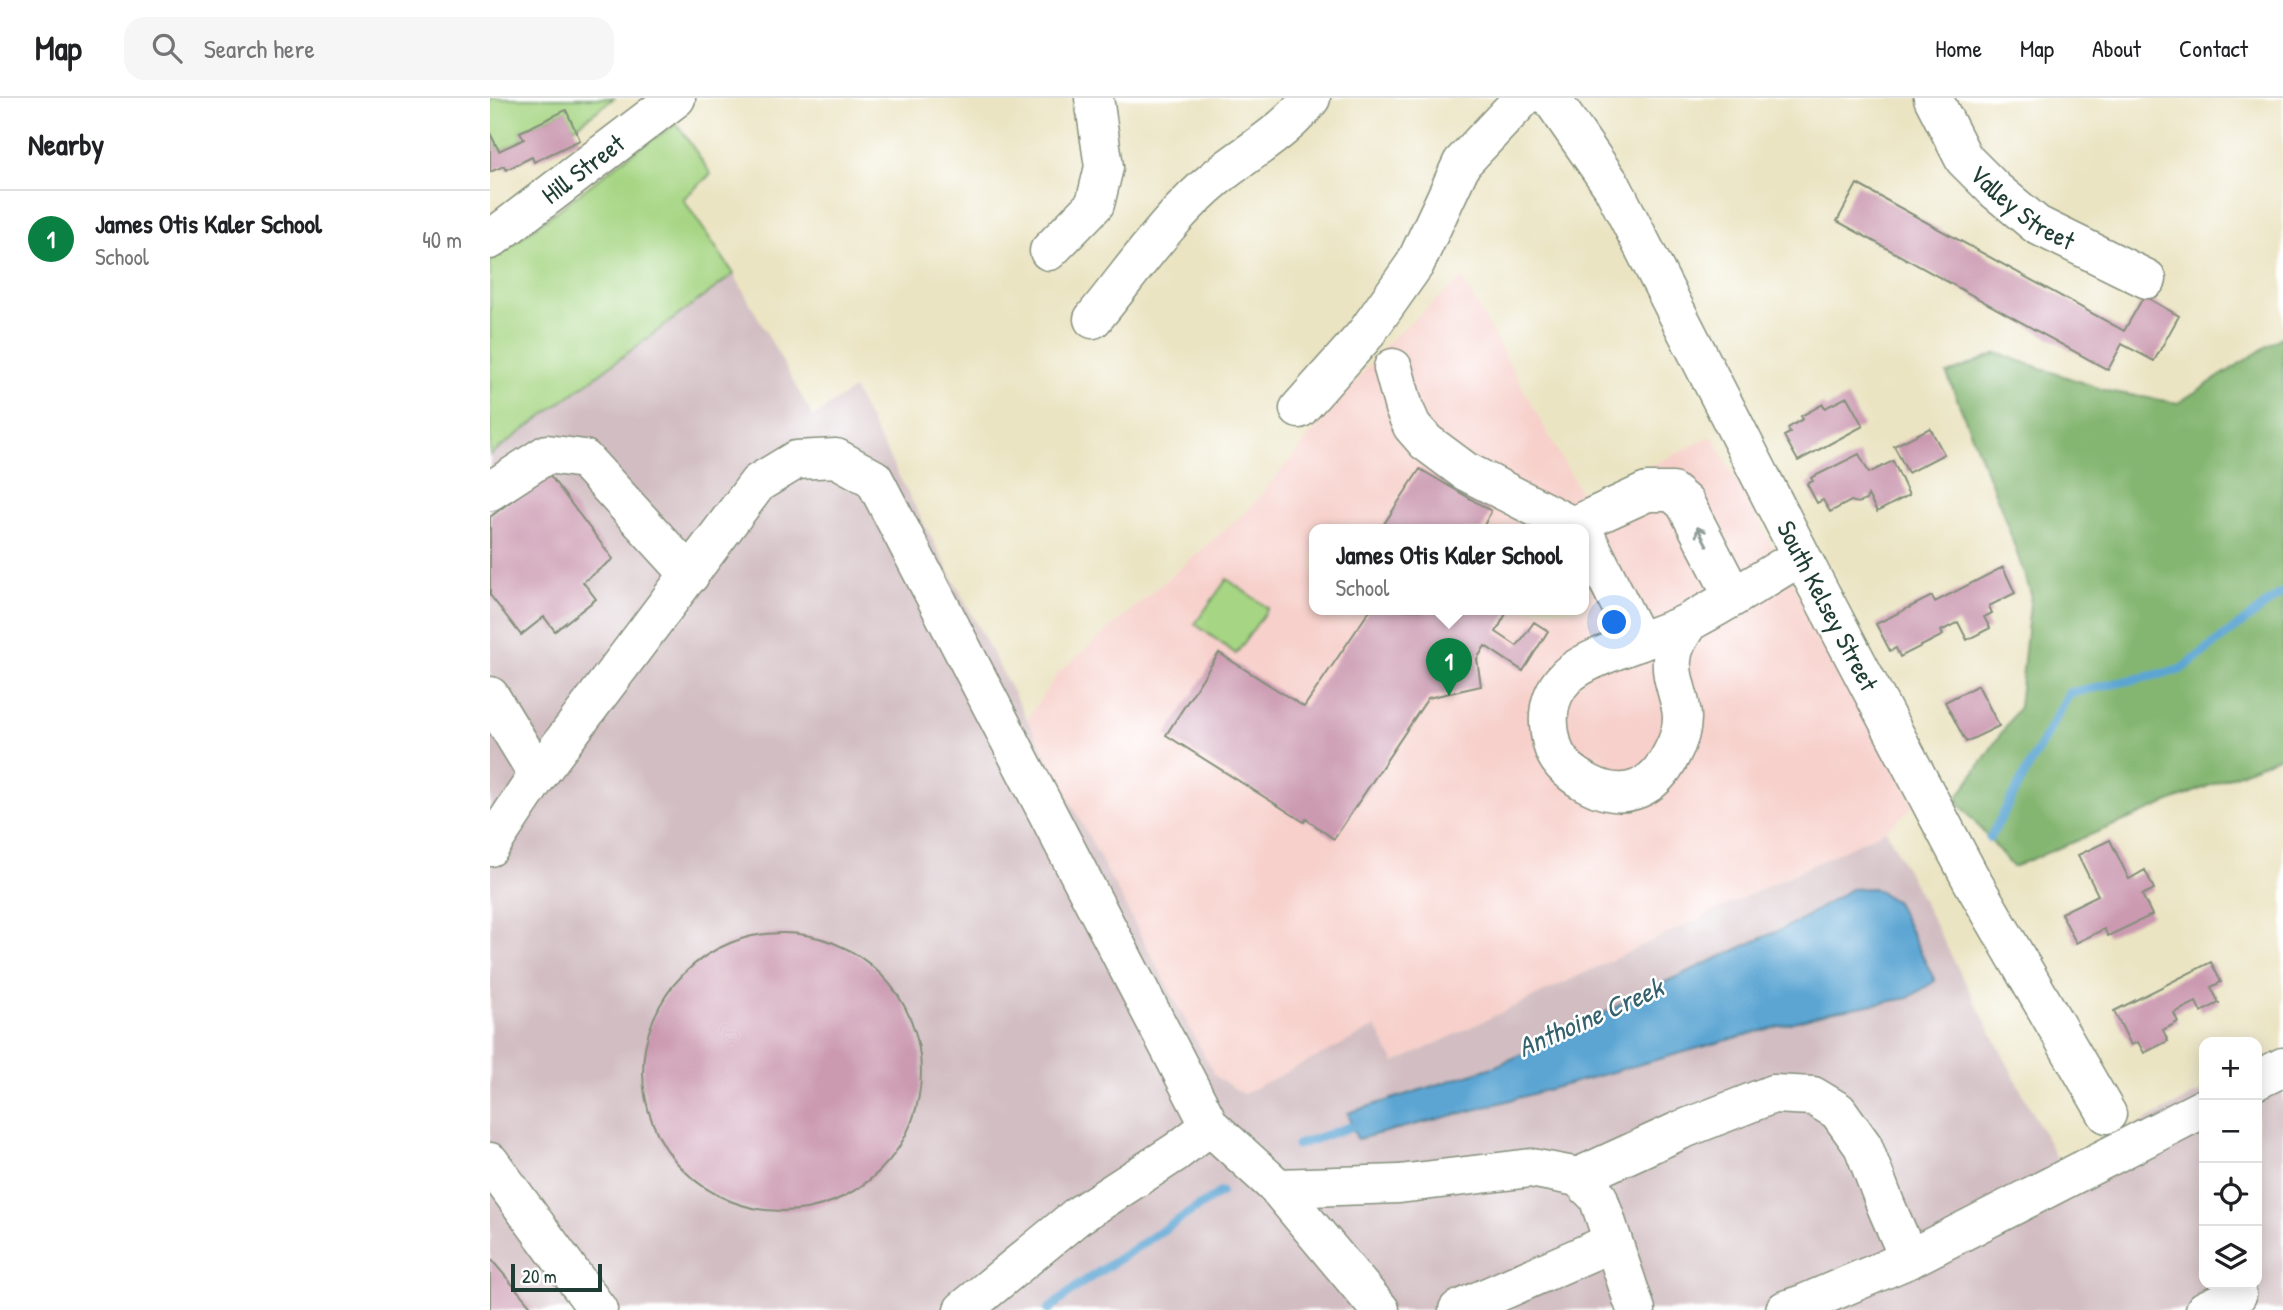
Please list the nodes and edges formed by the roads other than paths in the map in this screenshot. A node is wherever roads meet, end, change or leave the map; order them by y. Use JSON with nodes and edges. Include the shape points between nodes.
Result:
{"nodes":[{"id":1,"x":676,"y":98,"type":"edge"},
{"id":2,"x":1094,"y":98,"type":"edge"},
{"id":3,"x":1311,"y":98,"type":"edge"},
{"id":4,"x":1523,"y":98,"type":"edge"},
{"id":5,"x":1551,"y":98,"type":"edge"},
{"id":6,"x":1933,"y":98,"type":"edge"},
{"id":7,"x":490,"y":240,"type":"edge"},
{"id":8,"x":1049,"y":251,"type":"dead end"},
{"id":9,"x":2147,"y":279,"type":"dead end"},
{"id":10,"x":1093,"y":319,"type":"dead end"},
{"id":11,"x":1393,"y":368,"type":"dead end"},
{"id":12,"x":1299,"y":409,"type":"dead end"},
{"id":13,"x":490,"y":491,"type":"edge"},
{"id":14,"x":1569,"y":524,"type":"edge"},
{"id":15,"x":1588,"y":524,"type":"edge"},
{"id":16,"x":1589,"y":548,"type":"edge"},
{"id":17,"x":1801,"y":556,"type":"junction"},
{"id":18,"x":690,"y":575,"type":"junction"},
{"id":19,"x":1733,"y":596,"type":"junction"},
{"id":20,"x":1689,"y":622,"type":"junction"},
{"id":21,"x":1639,"y":642,"type":"junction"},
{"id":22,"x":490,"y":696,"type":"edge"},
{"id":23,"x":538,"y":775,"type":"junction"},
{"id":24,"x":490,"y":848,"type":"edge"},
{"id":25,"x":2283,"y":1067,"type":"edge"},
{"id":26,"x":2262,"y":1078,"type":"edge"},
{"id":27,"x":2199,"y":1111,"type":"edge"},
{"id":28,"x":2107,"y":1114,"type":"dead end"},
{"id":29,"x":1210,"y":1126,"type":"junction"},
{"id":30,"x":490,"y":1162,"type":"edge"},
{"id":31,"x":1578,"y":1177,"type":"junction"},
{"id":32,"x":1278,"y":1188,"type":"junction"},
{"id":33,"x":1613,"y":1242,"type":"junction"},
{"id":34,"x":1909,"y":1259,"type":"junction"},
{"id":35,"x":598,"y":1310,"type":"edge"},
{"id":36,"x":963,"y":1310,"type":"edge"},
{"id":37,"x":1380,"y":1310,"type":"edge"},
{"id":38,"x":1458,"y":1310,"type":"edge"},
{"id":39,"x":1636,"y":1310,"type":"edge"},
{"id":40,"x":1785,"y":1310,"type":"edge"}],
"edges":[{"from":1,"to":7,"type":"street","name":"Hill Street"},
{"from":2,"to":8,"type":"street","via":[[1104,167],[1094,204]]},
{"from":3,"to":10,"type":"street","via":[[1262,146],[1216,178],[1183,211]]},
{"from":4,"to":12,"type":"street","via":[[1462,163],[1415,264],[1364,336]]},
{"from":5,"to":17,"type":"street","name":"South Kelsey Street","via":[[1612,186]]},
{"from":6,"to":9,"type":"street","name":"Valley Street","via":[[1964,159],[1995,190],[2037,225]]},
{"from":11,"to":14,"type":"street","via":[[1412,426],[1426,442],[1465,471]]},
{"from":13,"to":18,"type":"street","via":[[547,454],[584,459]]},
{"from":19,"to":15,"type":"street","one_way":true,"via":[[1685,503],[1672,492],[1647,492]]},
{"from":16,"to":21,"type":"street"},
{"from":17,"to":19,"type":"street"},
{"from":17,"to":28,"type":"street","name":"South Kelsey Street","via":[[1971,879]]},
{"from":18,"to":23,"type":"street"},
{"from":18,"to":29,"type":"street","via":[[758,483],[796,460],[836,458],[874,479]]},
{"from":19,"to":20,"type":"street"},
{"from":20,"to":21,"type":"street"},
{"from":20,"to":21,"type":"street","via":[[1676,641],[1671,662],[1682,718],[1680,737],[1664,770],[1651,783],[1614,792],[1577,778],[1566,767],[1554,750],[1548,711],[1566,676]]},
{"from":22,"to":23,"type":"street"},
{"from":23,"to":24,"type":"street"},
{"from":25,"to":26,"type":"street"},
{"from":27,"to":34,"type":"street"},
{"from":29,"to":32,"type":"street"},
{"from":29,"to":36,"type":"street","via":[[1076,1217]]},
{"from":30,"to":35,"type":"street"},
{"from":31,"to":32,"type":"street","via":[[1531,1168],[1399,1184]]},
{"from":31,"to":33,"type":"street","via":[[1598,1197]]},
{"from":31,"to":34,"type":"street","via":[[1773,1094],[1813,1096],[1838,1111],[1863,1146]]},
{"from":32,"to":37,"type":"street"},
{"from":33,"to":38,"type":"street"},
{"from":33,"to":39,"type":"street"},
{"from":34,"to":40,"type":"street"}]}
